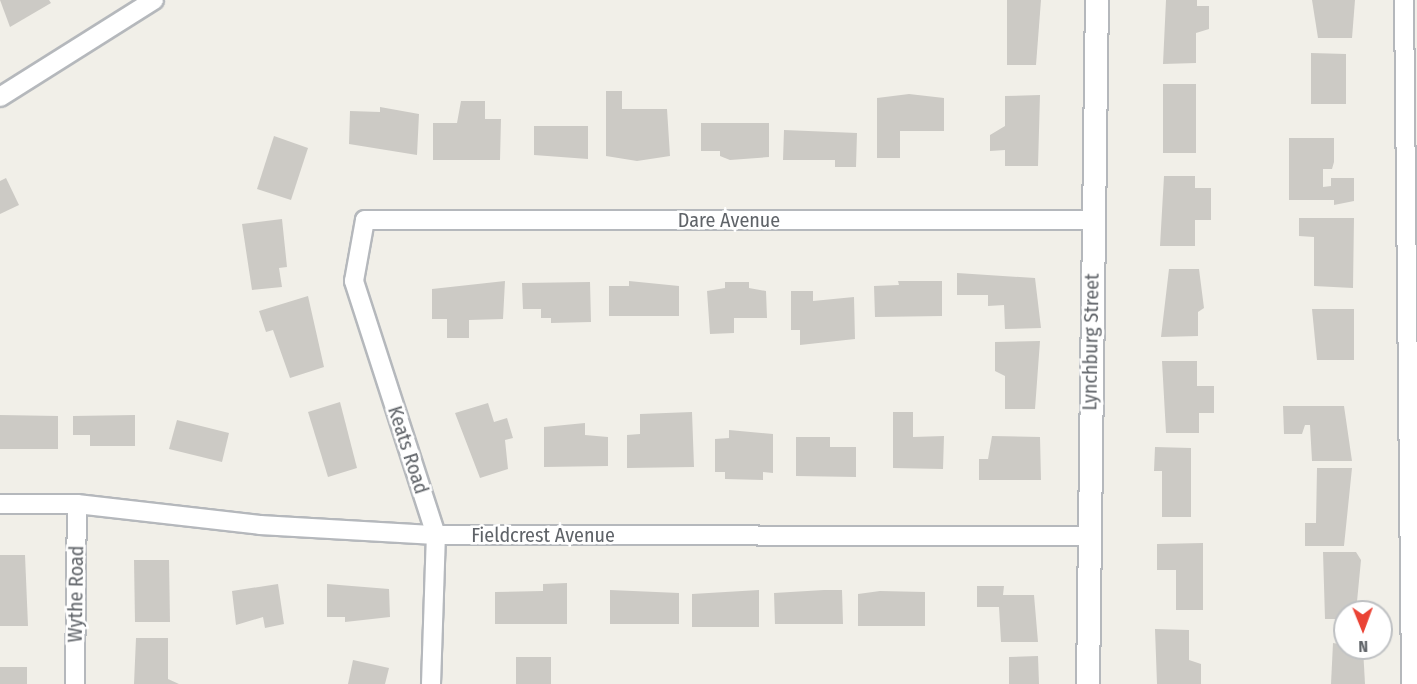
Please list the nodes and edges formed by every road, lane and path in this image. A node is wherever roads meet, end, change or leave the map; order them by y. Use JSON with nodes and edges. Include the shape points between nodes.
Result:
{"nodes":[{"id":1,"x":154,"y":0,"type":"edge"},
{"id":2,"x":1097,"y":0,"type":"edge"},
{"id":3,"x":1404,"y":0,"type":"edge"},
{"id":4,"x":0,"y":97,"type":"edge"},
{"id":5,"x":1410,"y":154,"type":"edge"},
{"id":6,"x":365,"y":220,"type":"joint"},
{"id":7,"x":1094,"y":220,"type":"junction"},
{"id":8,"x":0,"y":504,"type":"edge"},
{"id":9,"x":77,"y":504,"type":"junction"},
{"id":10,"x":436,"y":535,"type":"junction"},
{"id":11,"x":1087,"y":536,"type":"junction"},
{"id":12,"x":75,"y":684,"type":"edge"},
{"id":13,"x":431,"y":684,"type":"edge"},
{"id":14,"x":1088,"y":684,"type":"edge"},
{"id":15,"x":1411,"y":684,"type":"edge"}],
"edges":[{"from":1,"to":4,"type":"street"},
{"from":2,"to":7,"type":"street","name":"Lynchburg Street"},
{"from":3,"to":5,"type":"street"},
{"from":5,"to":15,"type":"street"},
{"from":6,"to":7,"type":"street","name":"Dare Avenue"},
{"from":6,"to":10,"type":"street","name":"Keats Road","via":[[354,281]]},
{"from":7,"to":11,"type":"street","name":"Lynchburg Street"},
{"from":8,"to":9,"type":"street","name":"Fieldcrest Avenue"},
{"from":9,"to":10,"type":"street","name":"Fieldcrest Avenue","via":[[260,525]]},
{"from":9,"to":12,"type":"street","name":"Wythe Road"},
{"from":10,"to":11,"type":"street","name":"Fieldcrest Avenue"},
{"from":10,"to":13,"type":"street","name":"Keats Road"},
{"from":11,"to":14,"type":"street","name":"Lynchburg Street"}]}
